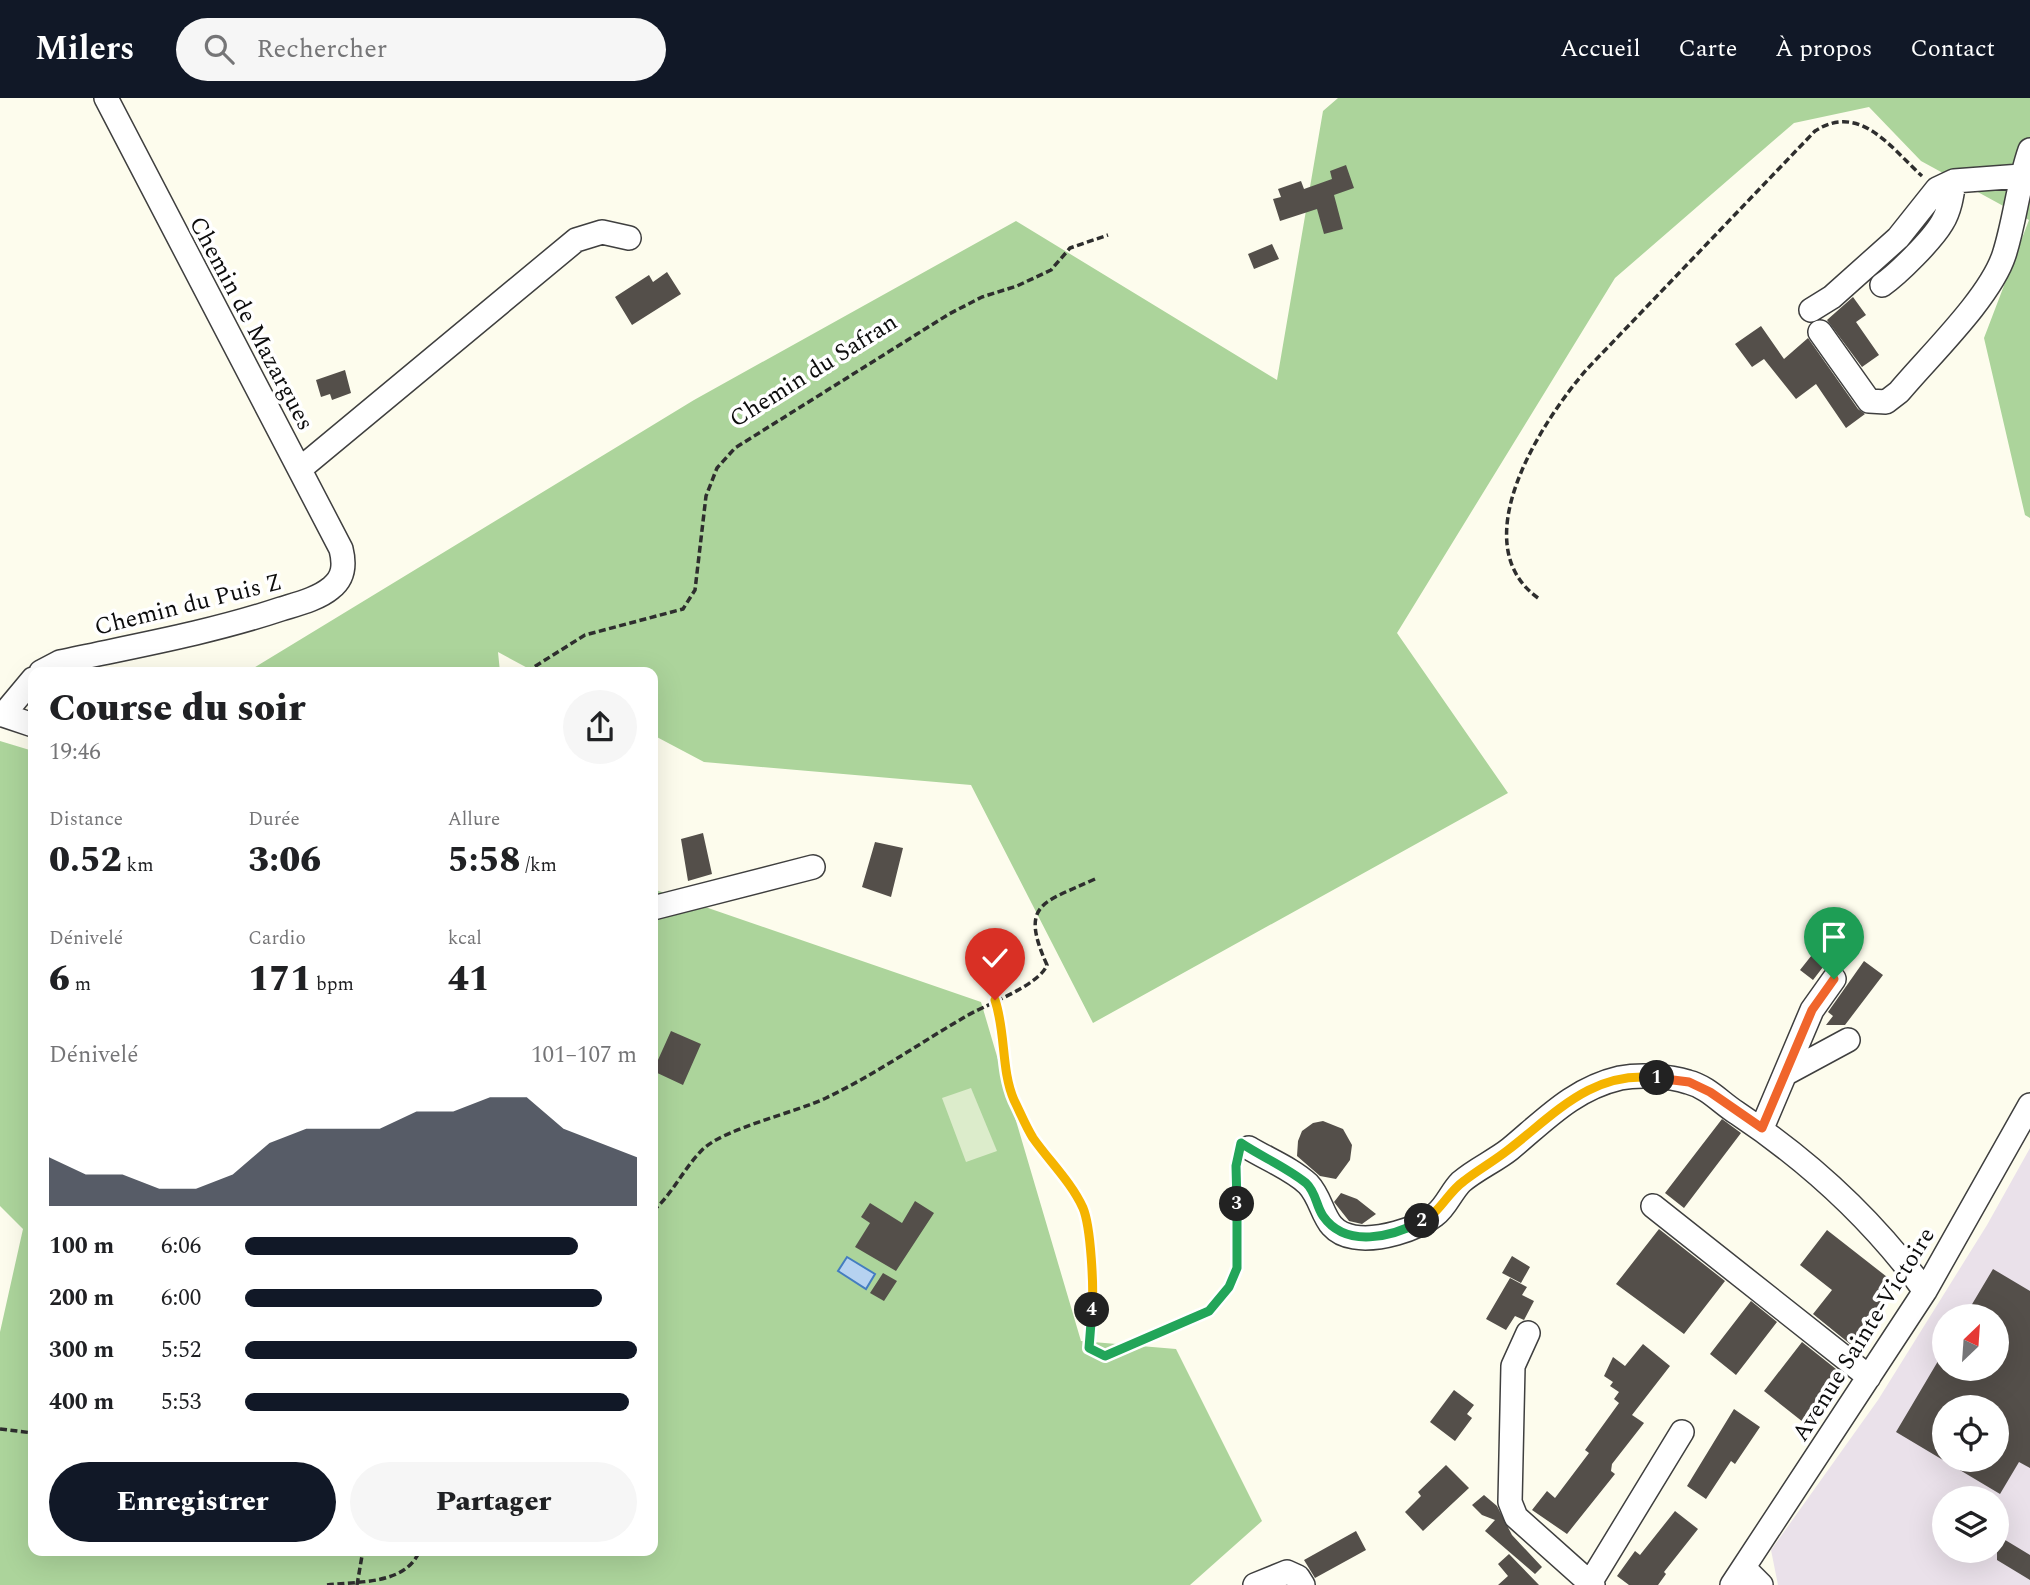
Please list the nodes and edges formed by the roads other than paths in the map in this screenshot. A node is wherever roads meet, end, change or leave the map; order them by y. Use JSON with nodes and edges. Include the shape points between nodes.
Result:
{"nodes":[{"id":1,"x":106,"y":98,"type":"edge"},
{"id":2,"x":2030,"y":150,"type":"edge"},
{"id":3,"x":2021,"y":176,"type":"junction"},
{"id":4,"x":1946,"y":185,"type":"junction"},
{"id":5,"x":629,"y":237,"type":"dead end"},
{"id":6,"x":1882,"y":285,"type":"dead end"},
{"id":7,"x":1811,"y":310,"type":"dead end"},
{"id":8,"x":1820,"y":332,"type":"dead end"},
{"id":9,"x":300,"y":469,"type":"junction"},
{"id":10,"x":342,"y":575,"type":"joint"},
{"id":11,"x":50,"y":667,"type":"edge"},
{"id":12,"x":28,"y":684,"type":"edge"},
{"id":13,"x":1,"y":714,"type":"edge"},
{"id":14,"x":28,"y":723,"type":"edge"},
{"id":15,"x":813,"y":866,"type":"dead end"},
{"id":16,"x":658,"y":907,"type":"edge"},
{"id":17,"x":1834,"y":979,"type":"dead end"},
{"id":18,"x":1848,"y":1041,"type":"dead end"},
{"id":19,"x":1785,"y":1074,"type":"junction"},
{"id":20,"x":2030,"y":1105,"type":"edge"},
{"id":21,"x":1762,"y":1128,"type":"junction"},
{"id":22,"x":1249,"y":1148,"type":"road end"},
{"id":23,"x":1653,"y":1206,"type":"dead end"},
{"id":24,"x":1925,"y":1291,"type":"junction"},
{"id":25,"x":1528,"y":1333,"type":"dead end"},
{"id":26,"x":1869,"y":1377,"type":"junction"},
{"id":27,"x":1682,"y":1432,"type":"dead end"},
{"id":28,"x":1738,"y":1576,"type":"edge"},
{"id":29,"x":1591,"y":1584,"type":"edge"},
{"id":30,"x":1255,"y":1585,"type":"edge"},
{"id":31,"x":1303,"y":1585,"type":"edge"},
{"id":32,"x":1761,"y":1585,"type":"edge"}],
"edges":[{"from":1,"to":9,"type":"street","name":"Chemin de Mazargues"},
{"from":2,"to":3,"type":"street"},
{"from":3,"to":4,"type":"street"},
{"from":3,"to":8,"type":"street","via":[[2004,256],[1990,284],[1899,392],[1885,402],[1869,401]]},
{"from":4,"to":6,"type":"street","via":[[1950,205],[1942,224],[1902,271]]},
{"from":4,"to":7,"type":"street","via":[[1898,238]]},
{"from":5,"to":9,"type":"street","via":[[602,232],[576,240]]},
{"from":9,"to":10,"type":"street","name":"Chemin de Mazargues","via":[[341,550]]},
{"from":10,"to":11,"type":"street","name":"Chemin du Puis Z","via":[[321,594],[241,622]]},
{"from":12,"to":13,"type":"street"},
{"from":13,"to":14,"type":"street"},
{"from":15,"to":16,"type":"street"},
{"from":17,"to":19,"type":"street","via":[[1812,1010]]},
{"from":18,"to":19,"type":"street"},
{"from":19,"to":21,"type":"street"},
{"from":20,"to":24,"type":"street","name":"Avenue Sainte-Victoire"},
{"from":21,"to":22,"type":"street","via":[[1689,1082],[1621,1078],[1585,1089],[1555,1109],[1508,1150],[1461,1182],[1435,1215],[1402,1232],[1357,1238],[1340,1233],[1322,1215],[1308,1185]]},
{"from":21,"to":24,"type":"street","via":[[1835,1189],[1896,1252]]},
{"from":23,"to":26,"type":"street"},
{"from":24,"to":26,"type":"street","name":"Avenue Sainte-Victoire"},
{"from":25,"to":29,"type":"street","via":[[1513,1366],[1510,1502],[1516,1517]]},
{"from":26,"to":28,"type":"street","name":"Avenue Sainte-Victoire"},
{"from":27,"to":29,"type":"street"},
{"from":28,"to":32,"type":"street"},
{"from":30,"to":31,"type":"street","via":[[1287,1572]]}]}
